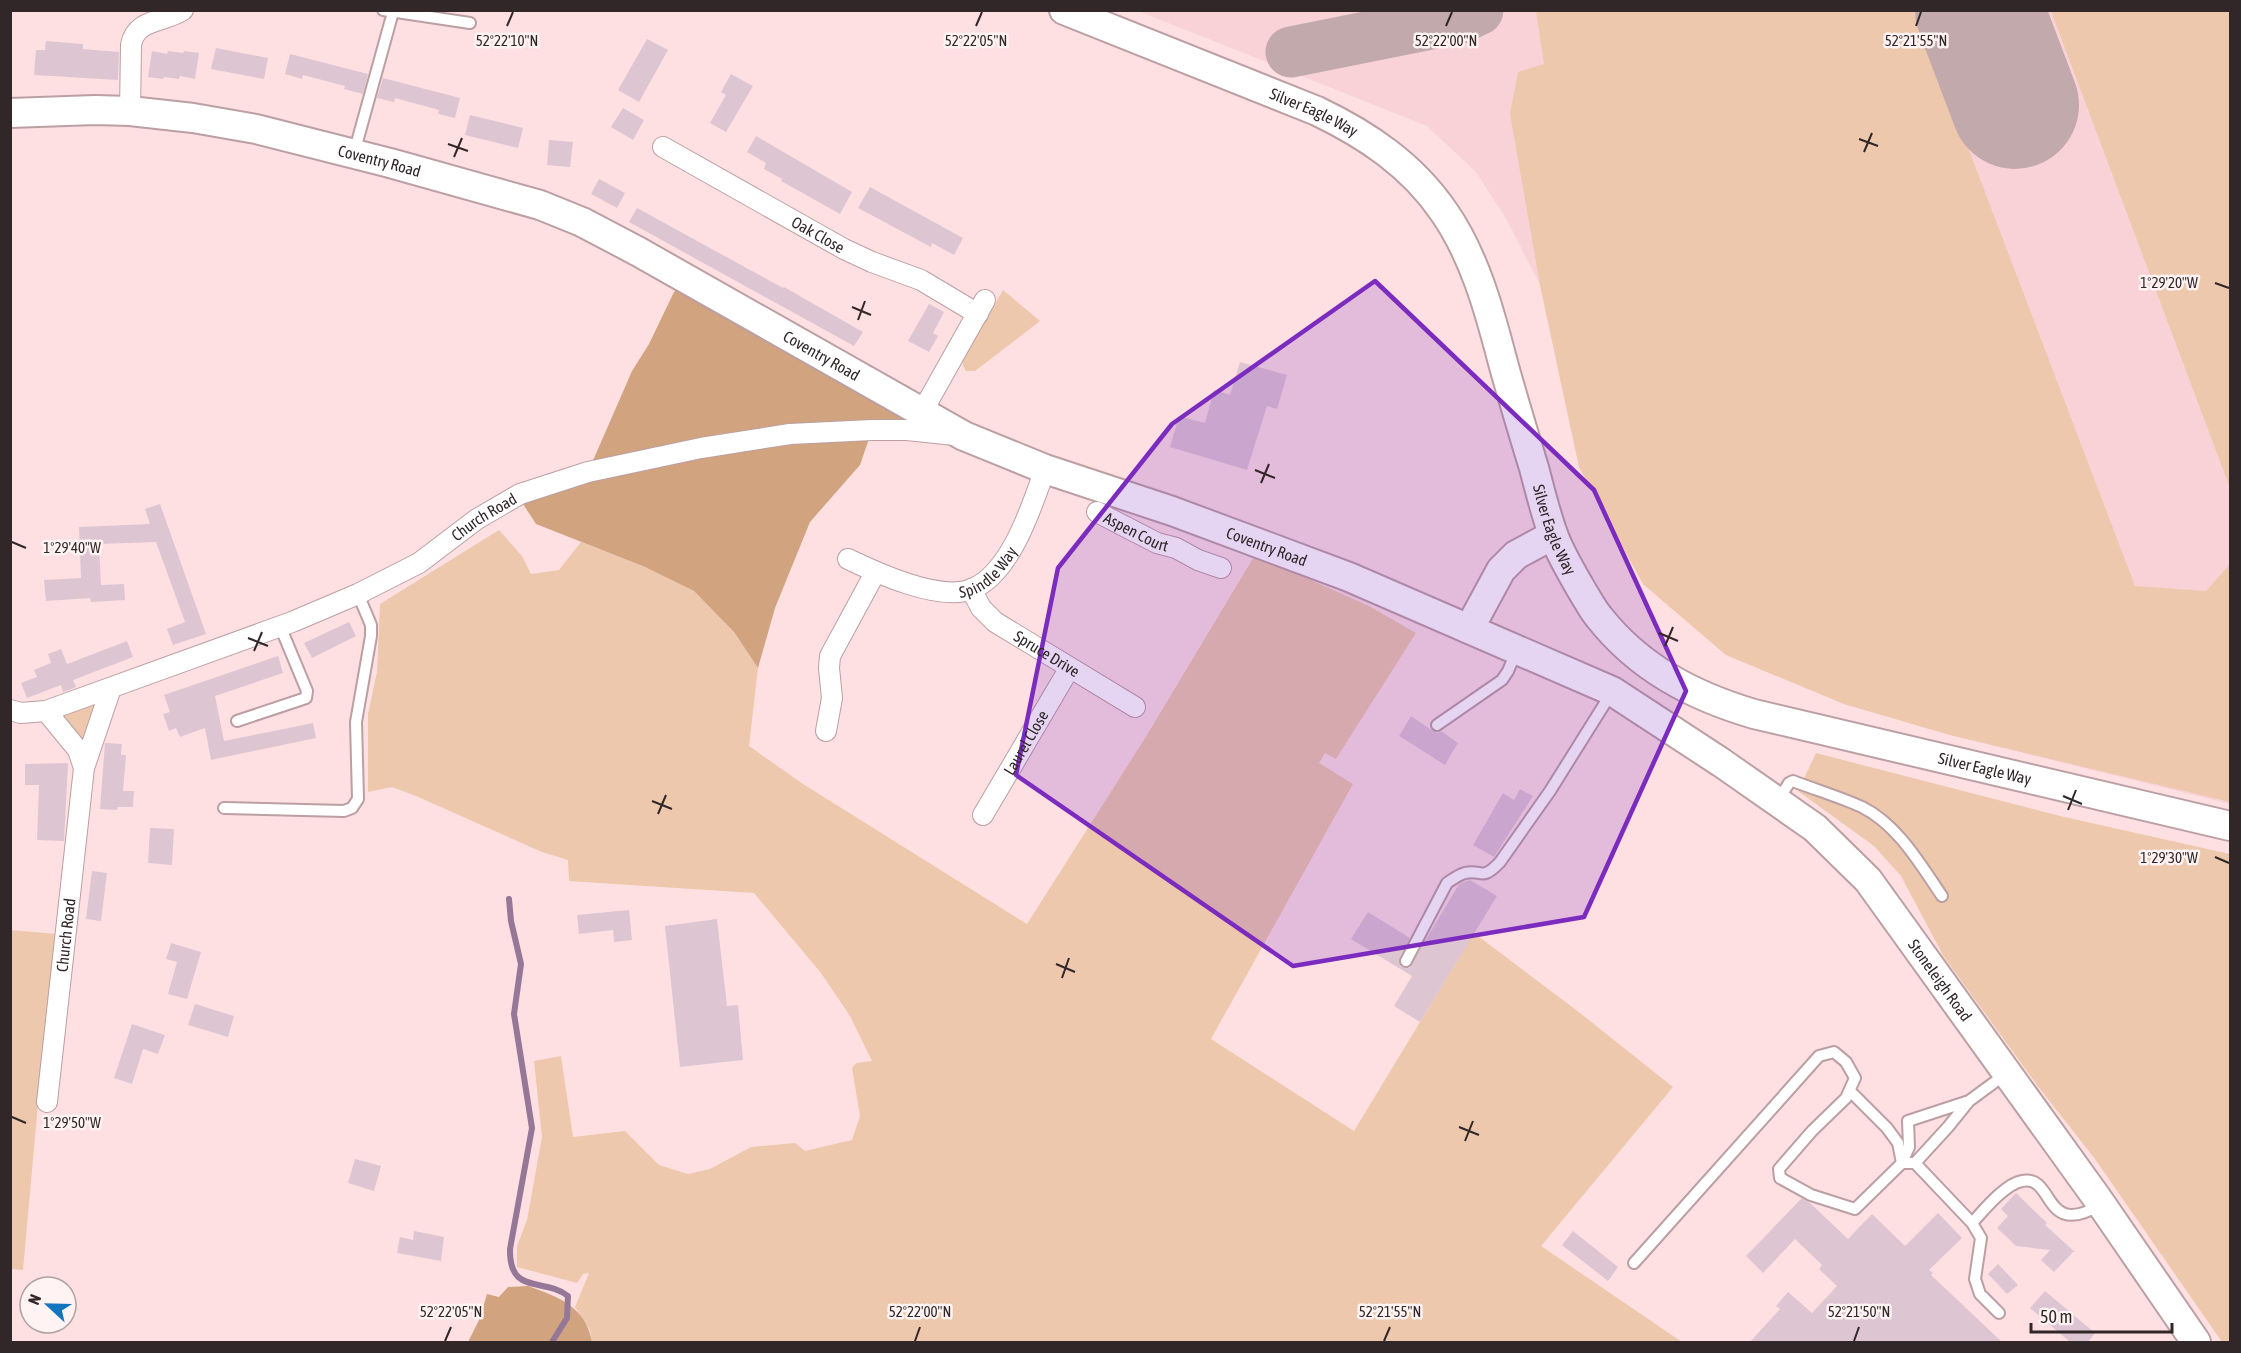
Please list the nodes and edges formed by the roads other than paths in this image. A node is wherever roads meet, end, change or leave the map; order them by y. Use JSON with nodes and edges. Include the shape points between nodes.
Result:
{"nodes":[{"id":1,"x":183,"y":10,"type":"edge"},
{"id":2,"x":1064,"y":10,"type":"edge"},
{"id":3,"x":388,"y":11,"type":"edge"},
{"id":4,"x":470,"y":23,"type":"dead end"},
{"id":5,"x":130,"y":111,"type":"junction"},
{"id":6,"x":10,"y":113,"type":"edge"},
{"id":7,"x":663,"y":147,"type":"dead end"},
{"id":8,"x":354,"y":154,"type":"junction"},
{"id":9,"x":922,"y":412,"type":"junction"},
{"id":10,"x":964,"y":436,"type":"junction"},
{"id":11,"x":1045,"y":469,"type":"junction"},
{"id":12,"x":1097,"y":512,"type":"dead end"},
{"id":13,"x":1191,"y":518,"type":"junction"},
{"id":14,"x":1553,"y":535,"type":"junction"},
{"id":15,"x":1176,"y":548,"type":"junction"},
{"id":16,"x":848,"y":559,"type":"dead end"},
{"id":17,"x":1221,"y":568,"type":"dead end"},
{"id":18,"x":875,"y":573,"type":"junction"},
{"id":19,"x":971,"y":589,"type":"junction"},
{"id":20,"x":358,"y":594,"type":"junction"},
{"id":21,"x":280,"y":626,"type":"junction"},
{"id":22,"x":1469,"y":629,"type":"junction"},
{"id":23,"x":1517,"y":650,"type":"junction"},
{"id":24,"x":1070,"y":669,"type":"junction"},
{"id":25,"x":111,"y":688,"type":"junction"},
{"id":26,"x":1612,"y":691,"type":"junction"},
{"id":27,"x":1135,"y":707,"type":"dead end"},
{"id":28,"x":10,"y":710,"type":"edge"},
{"id":29,"x":46,"y":711,"type":"junction"},
{"id":30,"x":237,"y":721,"type":"dead end"},
{"id":31,"x":1437,"y":724,"type":"dead end"},
{"id":32,"x":826,"y":731,"type":"dead end"},
{"id":33,"x":84,"y":768,"type":"junction"},
{"id":34,"x":1778,"y":801,"type":"junction"},
{"id":35,"x":224,"y":808,"type":"dead end"},
{"id":36,"x":983,"y":815,"type":"dead end"},
{"id":37,"x":2230,"y":826,"type":"edge"},
{"id":38,"x":1942,"y":896,"type":"dead end"},
{"id":39,"x":1406,"y":961,"type":"dead end"},
{"id":40,"x":2007,"y":1073,"type":"junction"},
{"id":41,"x":1850,"y":1090,"type":"junction"},
{"id":42,"x":1969,"y":1101,"type":"junction"},
{"id":43,"x":47,"y":1102,"type":"dead end"},
{"id":44,"x":1902,"y":1163,"type":"junction"},
{"id":45,"x":1915,"y":1163,"type":"junction"},
{"id":46,"x":2101,"y":1204,"type":"junction"},
{"id":47,"x":1971,"y":1223,"type":"junction"},
{"id":48,"x":1634,"y":1263,"type":"dead end"},
{"id":49,"x":1999,"y":1313,"type":"dead end"},
{"id":50,"x":2196,"y":1342,"type":"edge"}],
"edges":[{"from":1,"to":5,"type":"street","via":[[145,24],[133,36]]},
{"from":2,"to":14,"type":"street","name":"Silver Eagle Way","via":[[1351,127],[1415,176],[1457,232],[1477,276]]},
{"from":3,"to":4,"type":"lane"},
{"from":3,"to":8,"type":"lane"},
{"from":5,"to":6,"type":"street","name":"Coventry Road"},
{"from":5,"to":8,"type":"street","name":"Coventry Road","via":[[256,129]]},
{"from":7,"to":9,"type":"street","name":"Oak Close","via":[[844,249],[981,307]]},
{"from":8,"to":9,"type":"street","name":"Coventry Road","via":[[540,205],[582,222]]},
{"from":9,"to":10,"type":"street","name":"Coventry Road"},
{"from":10,"to":11,"type":"street","name":"Coventry Road"},
{"from":10,"to":20,"type":"street","name":"Church Road","via":[[907,430],[790,434],[588,472],[520,494],[477,519],[419,563]]},
{"from":11,"to":13,"type":"street","name":"Coventry Road"},
{"from":11,"to":19,"type":"street","name":"Spindle Way","via":[[1033,505],[1005,558],[989,578]]},
{"from":12,"to":15,"type":"street","name":"Aspen Court","via":[[1157,543]]},
{"from":13,"to":15,"type":"street","name":"Aspen Court"},
{"from":13,"to":22,"type":"street","name":"Coventry Road","via":[[1349,577]]},
{"from":14,"to":22,"type":"street","via":[[1516,555],[1501,570]]},
{"from":14,"to":37,"type":"street","name":"Silver Eagle Way","via":[[1597,616],[1616,637],[1663,676],[1718,704]]},
{"from":15,"to":17,"type":"street","name":"Aspen Court"},
{"from":16,"to":18,"type":"street","name":"Spindle Way"},
{"from":18,"to":19,"type":"street","name":"Spindle Way","via":[[939,591]]},
{"from":18,"to":32,"type":"street","via":[[830,656],[832,698]]},
{"from":19,"to":24,"type":"street","name":"Spruce Drive","via":[[981,608],[995,622]]},
{"from":20,"to":21,"type":"street","name":"Church Road"},
{"from":20,"to":35,"type":"lane","via":[[372,631],[356,722],[356,804],[344,811]]},
{"from":21,"to":25,"type":"street","name":"Church Road"},
{"from":21,"to":30,"type":"lane","via":[[307,691],[306,698]]},
{"from":22,"to":23,"type":"street","name":"Coventry Road"},
{"from":23,"to":26,"type":"street","name":"Coventry Road"},
{"from":23,"to":31,"type":"lane","via":[[1502,680]]},
{"from":24,"to":27,"type":"street","name":"Spruce Drive"},
{"from":24,"to":36,"type":"street","name":"Laurel Close"},
{"from":25,"to":29,"type":"street"},
{"from":25,"to":33,"type":"street","name":"Church Road"},
{"from":26,"to":34,"type":"street","name":"Stoneleigh Road"},
{"from":26,"to":39,"type":"lane","via":[[1551,791],[1500,862],[1491,872],[1468,872],[1447,883]]},
{"from":28,"to":29,"type":"street"},
{"from":29,"to":33,"type":"street","via":[[78,750]]},
{"from":33,"to":43,"type":"street","name":"Church Road"},
{"from":34,"to":38,"type":"lane","via":[[1793,782],[1863,808],[1906,845]]},
{"from":34,"to":40,"type":"street","name":"Stoneleigh Road","via":[[1815,828],[1868,880]]},
{"from":40,"to":42,"type":"lane"},
{"from":40,"to":46,"type":"street","name":"Stoneleigh Road"},
{"from":41,"to":44,"type":"lane","via":[[1898,1143]]},
{"from":41,"to":44,"type":"lane","via":[[1779,1169],[1780,1178],[1811,1195],[1855,1209]]},
{"from":41,"to":48,"type":"lane","via":[[1855,1078],[1846,1062],[1834,1052],[1819,1056]]},
{"from":42,"to":44,"type":"lane","via":[[1908,1121],[1909,1147]]},
{"from":42,"to":45,"type":"lane"},
{"from":44,"to":45,"type":"lane"},
{"from":45,"to":47,"type":"lane"},
{"from":46,"to":47,"type":"lane","via":[[2073,1216],[2065,1214],[2058,1211],[2040,1186],[2021,1180],[2008,1187]]},
{"from":46,"to":50,"type":"street","name":"Stoneleigh Road"},
{"from":47,"to":49,"type":"lane","via":[[1982,1238],[1975,1279],[1980,1294]]}]}
